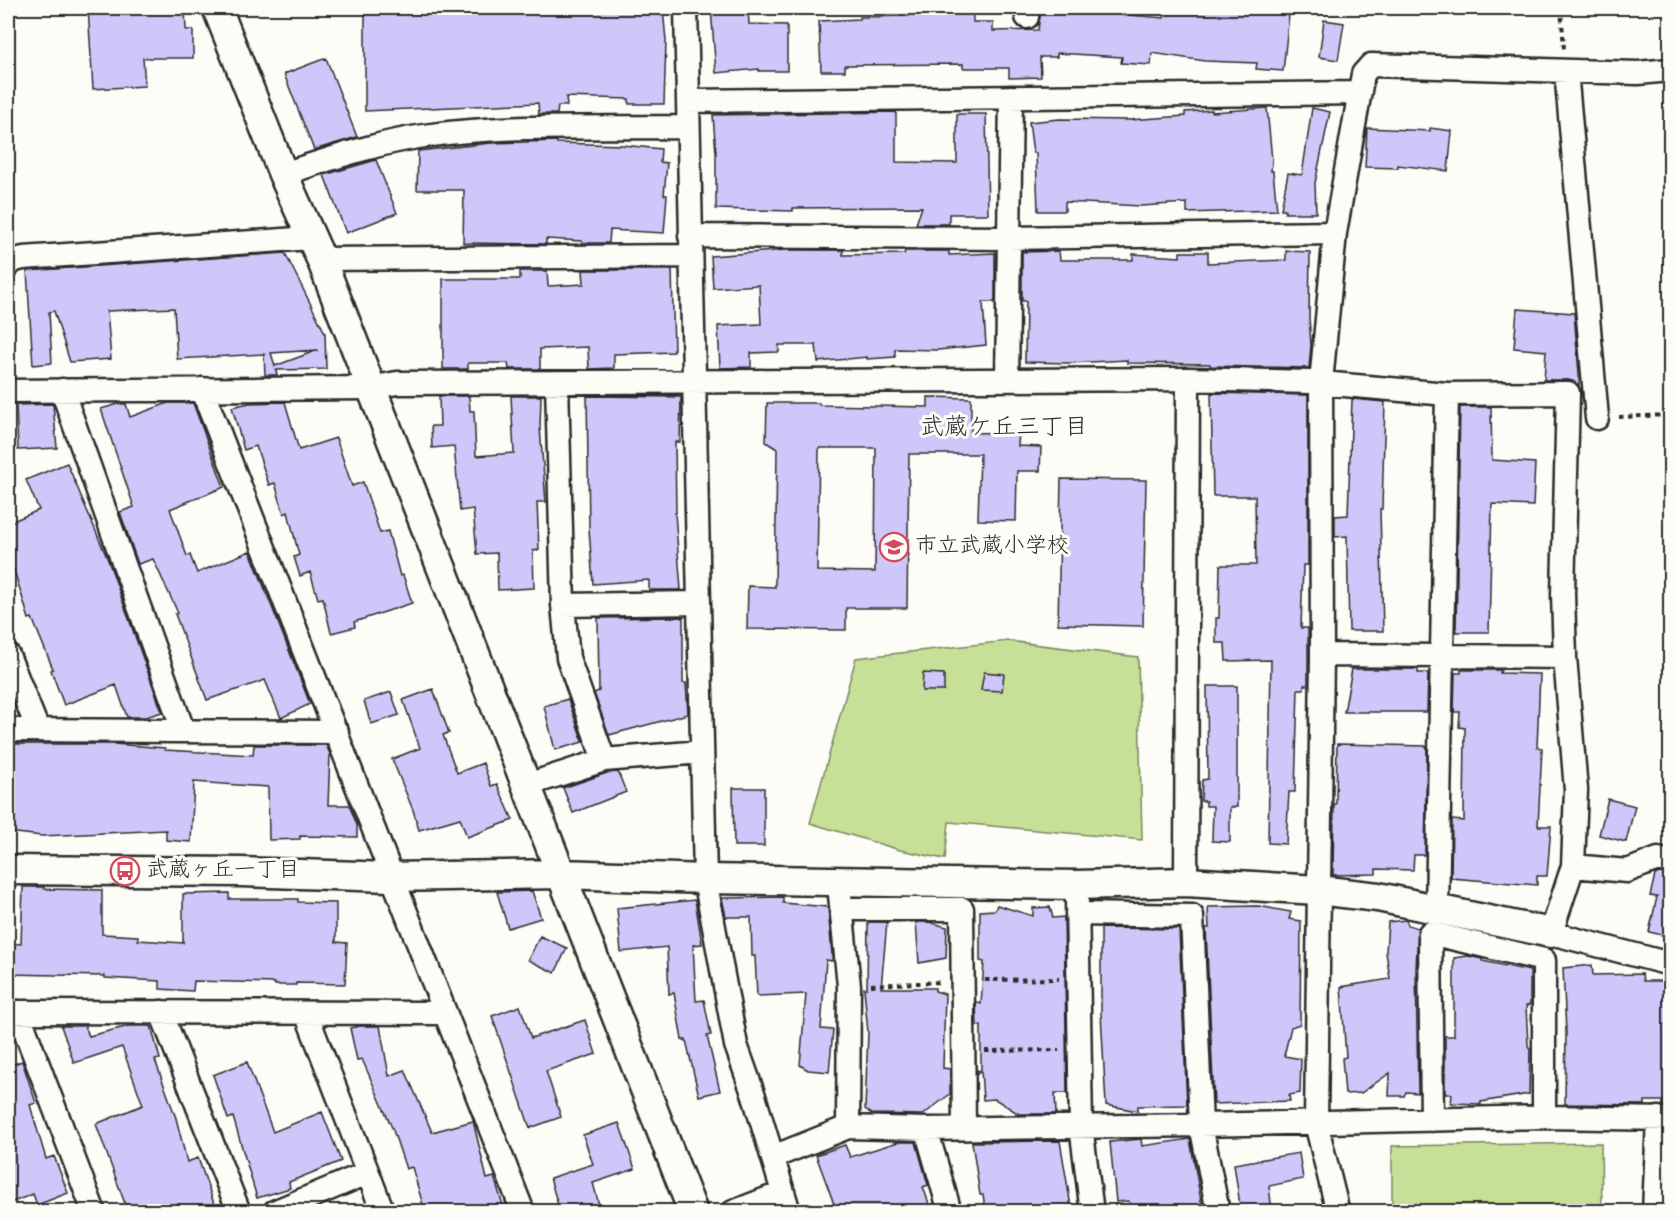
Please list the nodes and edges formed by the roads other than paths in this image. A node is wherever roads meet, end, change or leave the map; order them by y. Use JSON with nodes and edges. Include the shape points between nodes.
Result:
{"nodes":[{"id":1,"x":217,"y":8,"type":"edge"},
{"id":2,"x":686,"y":8,"type":"edge"},
{"id":3,"x":1671,"y":70,"type":"edge"},
{"id":4,"x":1566,"y":71,"type":"junction"},
{"id":5,"x":1359,"y":93,"type":"junction"},
{"id":6,"x":1011,"y":97,"type":"junction"},
{"id":7,"x":688,"y":101,"type":"junction"},
{"id":8,"x":688,"y":127,"type":"junction"},
{"id":9,"x":283,"y":174,"type":"junction"},
{"id":10,"x":1335,"y":233,"type":"junction"},
{"id":11,"x":1009,"y":238,"type":"junction"},
{"id":12,"x":690,"y":246,"type":"junction"},
{"id":13,"x":316,"y":249,"type":"junction"},
{"id":14,"x":8,"y":266,"type":"edge"},
{"id":15,"x":1188,"y":379,"type":"junction"},
{"id":16,"x":1007,"y":380,"type":"junction"},
{"id":17,"x":693,"y":382,"type":"junction"},
{"id":18,"x":557,"y":383,"type":"junction"},
{"id":19,"x":1321,"y":383,"type":"junction"},
{"id":20,"x":370,"y":388,"type":"junction"},
{"id":21,"x":202,"y":389,"type":"junction"},
{"id":22,"x":62,"y":390,"type":"junction"},
{"id":23,"x":8,"y":391,"type":"edge"},
{"id":24,"x":1447,"y":394,"type":"junction"},
{"id":25,"x":1597,"y":418,"type":"road end"},
{"id":26,"x":698,"y":603,"type":"junction"},
{"id":27,"x":563,"y":605,"type":"junction"},
{"id":28,"x":8,"y":655,"type":"edge"},
{"id":29,"x":1322,"y":655,"type":"junction"},
{"id":30,"x":1442,"y":656,"type":"junction"},
{"id":31,"x":1565,"y":657,"type":"junction"},
{"id":32,"x":8,"y":730,"type":"edge"},
{"id":33,"x":38,"y":730,"type":"junction"},
{"id":34,"x":183,"y":730,"type":"junction"},
{"id":35,"x":337,"y":732,"type":"junction"},
{"id":36,"x":702,"y":752,"type":"junction"},
{"id":37,"x":604,"y":759,"type":"junction"},
{"id":38,"x":527,"y":785,"type":"junction"},
{"id":39,"x":1671,"y":862,"type":"edge"},
{"id":40,"x":1573,"y":866,"type":"junction"},
{"id":41,"x":8,"y":870,"type":"edge"},
{"id":42,"x":562,"y":874,"type":"junction"},
{"id":43,"x":390,"y":877,"type":"junction"},
{"id":44,"x":705,"y":879,"type":"junction"},
{"id":45,"x":1185,"y":882,"type":"junction"},
{"id":46,"x":1077,"y":885,"type":"junction"},
{"id":47,"x":1318,"y":890,"type":"junction"},
{"id":48,"x":840,"y":895,"type":"junction"},
{"id":49,"x":1437,"y":909,"type":"junction"},
{"id":50,"x":1077,"y":914,"type":"junction"},
{"id":51,"x":1551,"y":933,"type":"junction"},
{"id":52,"x":1671,"y":964,"type":"edge"},
{"id":53,"x":13,"y":1012,"type":"edge"},
{"id":54,"x":161,"y":1012,"type":"junction"},
{"id":55,"x":306,"y":1012,"type":"junction"},
{"id":56,"x":444,"y":1012,"type":"junction"},
{"id":57,"x":1544,"y":1117,"type":"junction"},
{"id":58,"x":1664,"y":1119,"type":"edge"},
{"id":59,"x":1432,"y":1120,"type":"junction"},
{"id":60,"x":1316,"y":1123,"type":"junction"},
{"id":61,"x":1201,"y":1125,"type":"junction"},
{"id":62,"x":1081,"y":1126,"type":"junction"},
{"id":63,"x":848,"y":1127,"type":"junction"},
{"id":64,"x":964,"y":1128,"type":"junction"},
{"id":65,"x":926,"y":1129,"type":"junction"},
{"id":66,"x":772,"y":1157,"type":"junction"},
{"id":67,"x":368,"y":1173,"type":"junction"},
{"id":68,"x":785,"y":1202,"type":"edge"},
{"id":69,"x":94,"y":1212,"type":"edge"},
{"id":70,"x":239,"y":1212,"type":"edge"},
{"id":71,"x":274,"y":1212,"type":"edge"},
{"id":72,"x":382,"y":1212,"type":"edge"},
{"id":73,"x":523,"y":1212,"type":"edge"},
{"id":74,"x":693,"y":1212,"type":"edge"},
{"id":75,"x":733,"y":1212,"type":"edge"},
{"id":76,"x":950,"y":1212,"type":"edge"},
{"id":77,"x":1092,"y":1212,"type":"edge"},
{"id":78,"x":1218,"y":1212,"type":"edge"},
{"id":79,"x":1338,"y":1212,"type":"edge"},
{"id":80,"x":1654,"y":1212,"type":"edge"}],
"edges":[{"from":1,"to":9,"type":"street"},
{"from":2,"to":7,"type":"street"},
{"from":3,"to":4,"type":"street"},
{"from":4,"to":5,"type":"street","via":[[1371,65],[1363,74]]},
{"from":4,"to":25,"type":"street"},
{"from":5,"to":6,"type":"street"},
{"from":5,"to":10,"type":"street"},
{"from":6,"to":7,"type":"street"},
{"from":6,"to":11,"type":"street"},
{"from":7,"to":8,"type":"street"},
{"from":8,"to":9,"type":"street","via":[[548,128],[424,136],[372,146]]},
{"from":8,"to":12,"type":"street"},
{"from":9,"to":13,"type":"street"},
{"from":10,"to":11,"type":"street"},
{"from":10,"to":19,"type":"street"},
{"from":11,"to":12,"type":"street"},
{"from":11,"to":16,"type":"street"},
{"from":12,"to":13,"type":"street"},
{"from":12,"to":17,"type":"street"},
{"from":13,"to":14,"type":"street","via":[[23,258]]},
{"from":13,"to":20,"type":"street"},
{"from":15,"to":16,"type":"street"},
{"from":15,"to":19,"type":"street"},
{"from":15,"to":45,"type":"street"},
{"from":16,"to":17,"type":"street"},
{"from":17,"to":18,"type":"street"},
{"from":17,"to":26,"type":"street"},
{"from":18,"to":20,"type":"street","via":[[397,384]]},
{"from":18,"to":27,"type":"street"},
{"from":19,"to":24,"type":"street"},
{"from":19,"to":29,"type":"street"},
{"from":20,"to":21,"type":"street"},
{"from":20,"to":38,"type":"street"},
{"from":21,"to":22,"type":"street"},
{"from":21,"to":35,"type":"street"},
{"from":22,"to":23,"type":"street"},
{"from":22,"to":34,"type":"street"},
{"from":24,"to":30,"type":"street"},
{"from":24,"to":31,"type":"street","via":[[1568,393]]},
{"from":26,"to":27,"type":"street"},
{"from":26,"to":36,"type":"street"},
{"from":27,"to":37,"type":"street","via":[[568,658]]},
{"from":28,"to":33,"type":"street"},
{"from":29,"to":30,"type":"street"},
{"from":29,"to":47,"type":"street"},
{"from":30,"to":31,"type":"street"},
{"from":30,"to":49,"type":"street"},
{"from":31,"to":40,"type":"street","via":[[1576,790]]},
{"from":32,"to":33,"type":"street"},
{"from":33,"to":34,"type":"street"},
{"from":34,"to":35,"type":"street"},
{"from":35,"to":43,"type":"street"},
{"from":36,"to":37,"type":"street"},
{"from":36,"to":44,"type":"street"},
{"from":37,"to":38,"type":"street"},
{"from":38,"to":42,"type":"street"},
{"from":39,"to":40,"type":"street","via":[[1658,859],[1627,872]]},
{"from":40,"to":51,"type":"street"},
{"from":41,"to":43,"type":"street"},
{"from":42,"to":43,"type":"street"},
{"from":42,"to":44,"type":"street"},
{"from":42,"to":74,"type":"street"},
{"from":43,"to":56,"type":"street"},
{"from":44,"to":48,"type":"street"},
{"from":44,"to":66,"type":"street","via":[[736,1045]]},
{"from":45,"to":46,"type":"street"},
{"from":45,"to":47,"type":"street"},
{"from":46,"to":48,"type":"street"},
{"from":46,"to":50,"type":"street"},
{"from":47,"to":49,"type":"street"},
{"from":47,"to":60,"type":"street"},
{"from":48,"to":63,"type":"street","via":[[849,986]]},
{"from":48,"to":64,"type":"street","via":[[962,909]]},
{"from":49,"to":51,"type":"street"},
{"from":50,"to":61,"type":"street","via":[[1192,916]]},
{"from":50,"to":62,"type":"street"},
{"from":51,"to":52,"type":"street"},
{"from":53,"to":54,"type":"street"},
{"from":53,"to":69,"type":"street"},
{"from":54,"to":55,"type":"street"},
{"from":54,"to":70,"type":"street"},
{"from":55,"to":56,"type":"street"},
{"from":55,"to":67,"type":"street"},
{"from":56,"to":73,"type":"street"},
{"from":57,"to":58,"type":"street"},
{"from":57,"to":59,"type":"street"},
{"from":57,"to":59,"type":"street","via":[[1544,960],[1430,933]]},
{"from":58,"to":80,"type":"street"},
{"from":59,"to":60,"type":"street"},
{"from":60,"to":61,"type":"street"},
{"from":60,"to":79,"type":"street"},
{"from":61,"to":62,"type":"street"},
{"from":61,"to":78,"type":"street"},
{"from":62,"to":64,"type":"street"},
{"from":62,"to":77,"type":"street"},
{"from":63,"to":65,"type":"street"},
{"from":63,"to":66,"type":"street"},
{"from":64,"to":65,"type":"street"},
{"from":65,"to":76,"type":"street"},
{"from":66,"to":68,"type":"street"},
{"from":67,"to":71,"type":"street"},
{"from":67,"to":72,"type":"street"},
{"from":68,"to":75,"type":"street"}]}
